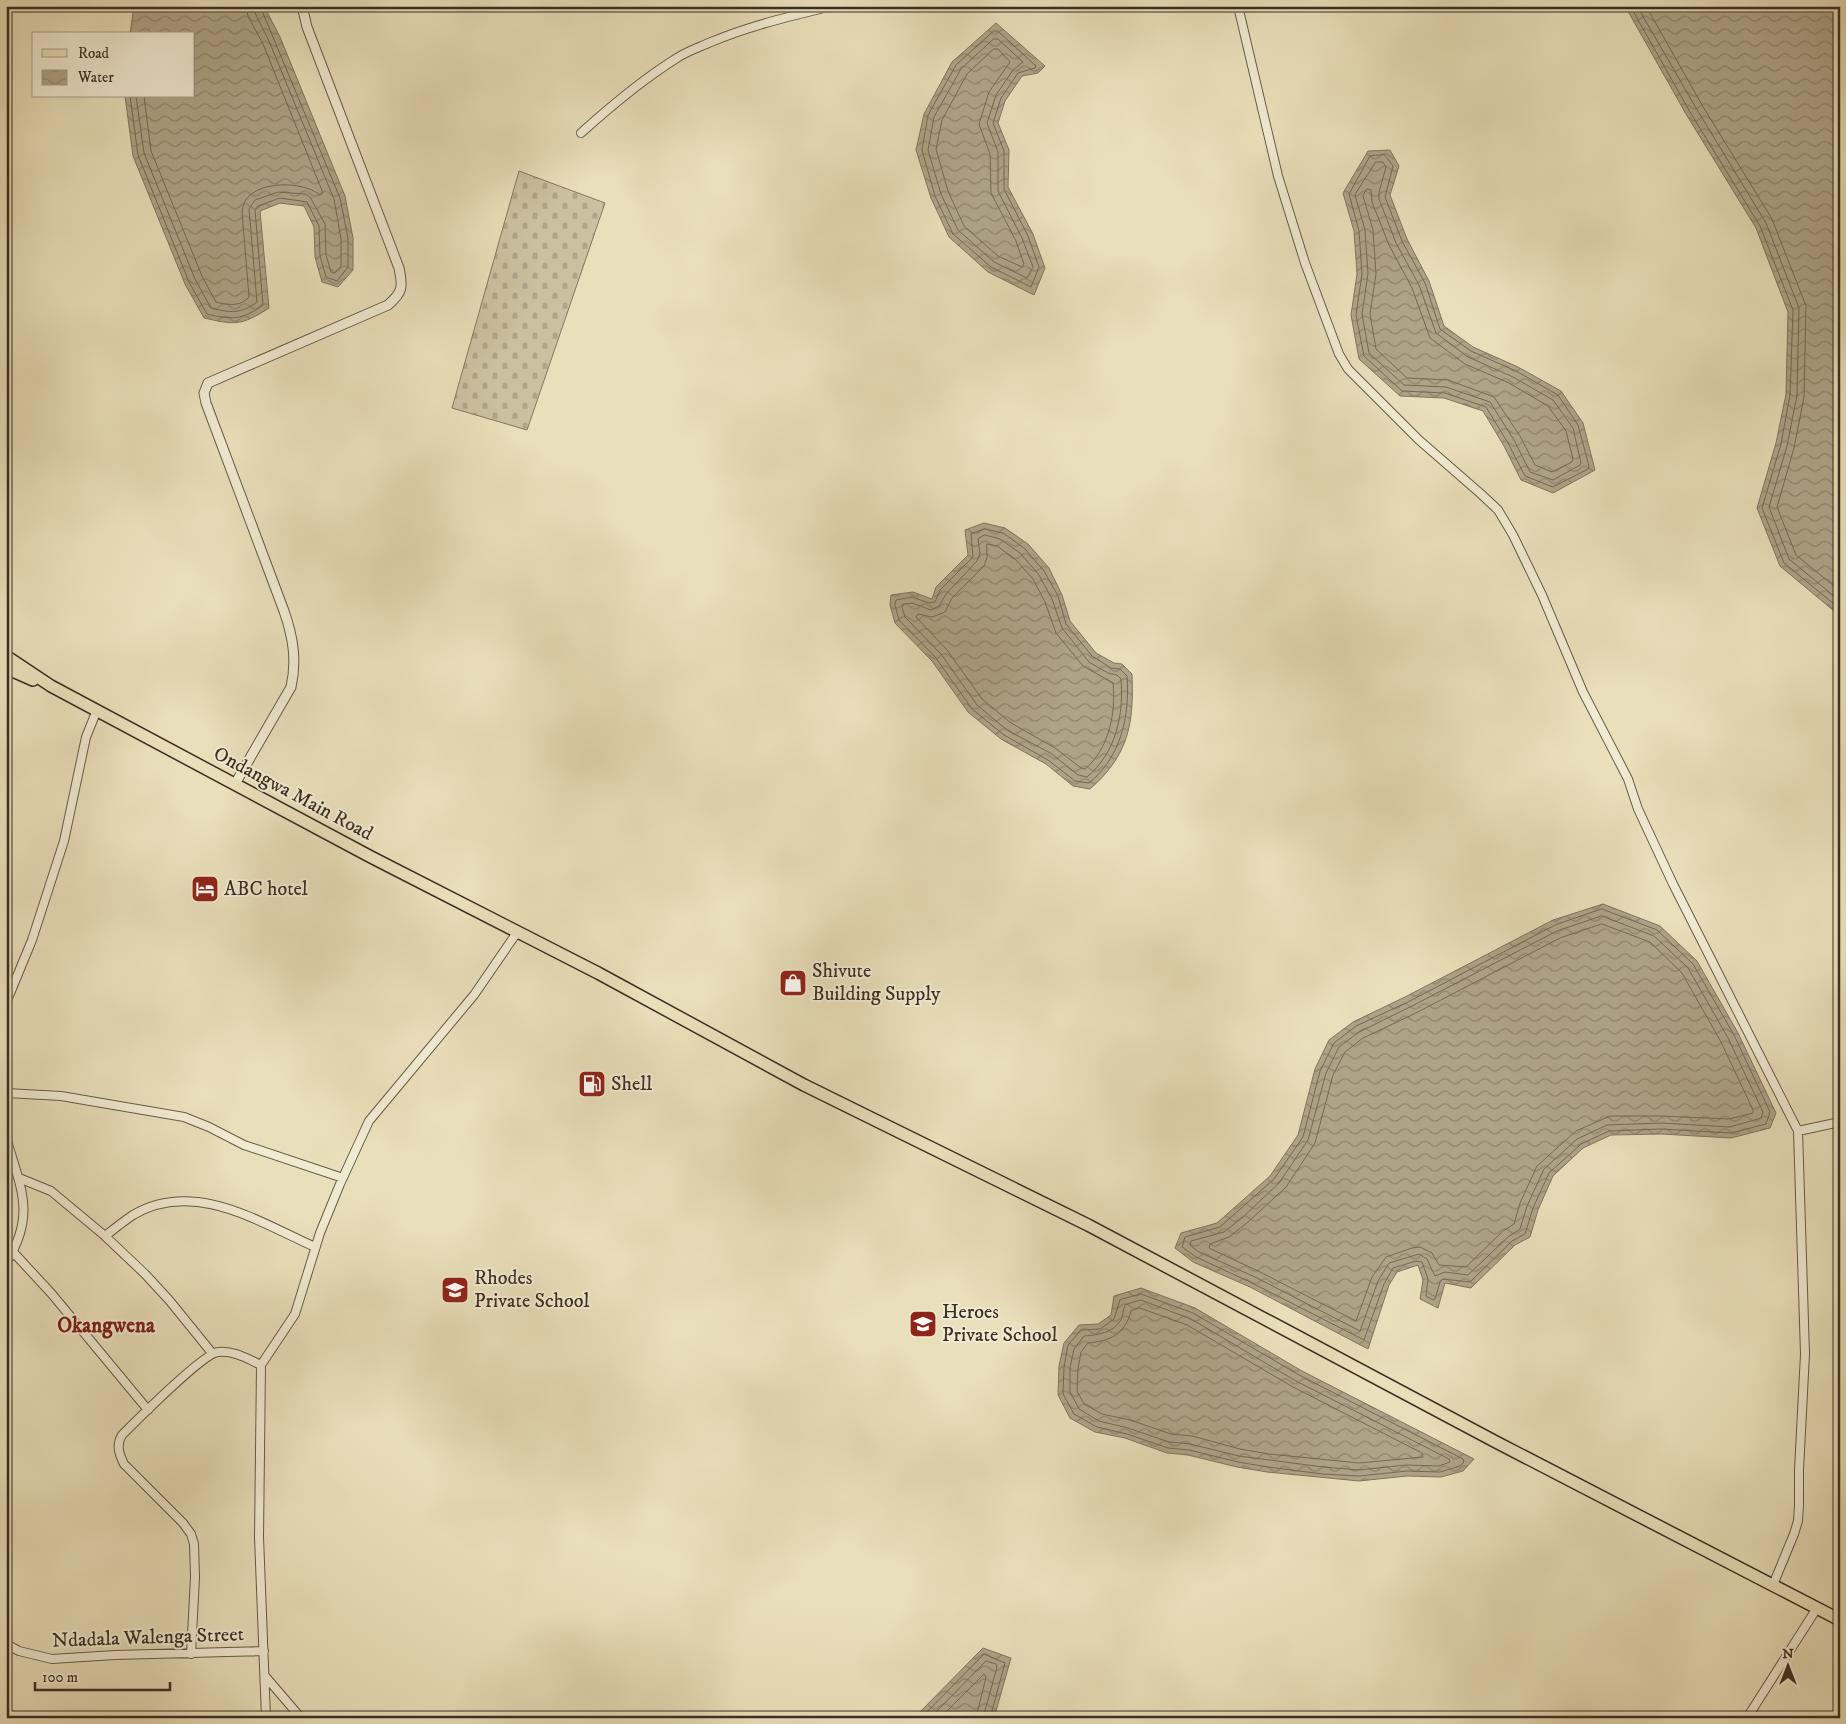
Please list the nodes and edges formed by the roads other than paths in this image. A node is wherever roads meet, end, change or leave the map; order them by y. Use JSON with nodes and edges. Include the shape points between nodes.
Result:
{"nodes":[{"id":1,"x":302,"y":6,"type":"edge"},
{"id":2,"x":827,"y":6,"type":"edge"},
{"id":3,"x":1238,"y":6,"type":"edge"},
{"id":4,"x":581,"y":132,"type":"dead end"},
{"id":5,"x":6,"y":656,"type":"edge"},
{"id":6,"x":6,"y":668,"type":"edge"},
{"id":7,"x":51,"y":686,"type":"junction"},
{"id":8,"x":97,"y":710,"type":"junction"},
{"id":9,"x":234,"y":784,"type":"junction"},
{"id":10,"x":518,"y":931,"type":"junction"},
{"id":11,"x":6,"y":1003,"type":"edge"},
{"id":12,"x":6,"y":1093,"type":"edge"},
{"id":13,"x":1840,"y":1122,"type":"edge"},
{"id":14,"x":1798,"y":1131,"type":"junction"},
{"id":15,"x":6,"y":1137,"type":"edge"},
{"id":16,"x":19,"y":1178,"type":"junction"},
{"id":17,"x":342,"y":1178,"type":"junction"},
{"id":18,"x":105,"y":1236,"type":"junction"},
{"id":19,"x":315,"y":1247,"type":"junction"},
{"id":20,"x":13,"y":1252,"type":"junction"},
{"id":21,"x":6,"y":1262,"type":"edge"},
{"id":22,"x":212,"y":1353,"type":"junction"},
{"id":23,"x":262,"y":1365,"type":"junction"},
{"id":24,"x":148,"y":1410,"type":"junction"},
{"id":25,"x":1772,"y":1585,"type":"junction"},
{"id":26,"x":1817,"y":1608,"type":"junction"},
{"id":27,"x":1840,"y":1620,"type":"edge"},
{"id":28,"x":6,"y":1644,"type":"edge"},
{"id":29,"x":264,"y":1650,"type":"junction"},
{"id":30,"x":191,"y":1654,"type":"junction"},
{"id":31,"x":265,"y":1676,"type":"junction"},
{"id":32,"x":266,"y":1718,"type":"edge"},
{"id":33,"x":301,"y":1718,"type":"edge"},
{"id":34,"x":1747,"y":1718,"type":"edge"}],
"edges":[{"from":1,"to":9,"type":"street","via":[[402,282],[400,295],[388,305],[208,383],[204,393],[291,630],[294,651],[291,687]]},
{"from":2,"to":4,"type":"street","via":[[727,35],[677,57]]},
{"from":3,"to":14,"type":"street","via":[[1278,176],[1339,354],[1348,368],[1419,440],[1498,510],[1513,535],[1583,692],[1628,779],[1638,809],[1673,884]]},
{"from":5,"to":7,"type":"main road","name":"Ondangwa Main Road"},
{"from":6,"to":7,"type":"main road","name":"Ondangwa Main Road"},
{"from":7,"to":8,"type":"main road","name":"Ondangwa Main Road"},
{"from":8,"to":9,"type":"main road","name":"Ondangwa Main Road"},
{"from":8,"to":11,"type":"street","via":[[86,737],[64,841],[32,940]]},
{"from":9,"to":10,"type":"main road","name":"Ondangwa Main Road"},
{"from":10,"to":17,"type":"street","via":[[474,996],[369,1121]]},
{"from":10,"to":25,"type":"main road","name":"Ondangwa Main Road","via":[[804,1085],[1088,1225]]},
{"from":12,"to":17,"type":"street","via":[[61,1096],[184,1117],[244,1145]]},
{"from":13,"to":14,"type":"street"},
{"from":14,"to":25,"type":"street","via":[[1805,1354],[1799,1505],[1794,1534]]},
{"from":15,"to":16,"type":"street"},
{"from":16,"to":18,"type":"street","via":[[51,1191]]},
{"from":16,"to":20,"type":"street","via":[[24,1199],[22,1227]]},
{"from":17,"to":19,"type":"street"},
{"from":18,"to":19,"type":"street","via":[[145,1210],[178,1201],[192,1201],[228,1208]]},
{"from":18,"to":22,"type":"street","via":[[169,1300]]},
{"from":19,"to":23,"type":"street","via":[[295,1314]]},
{"from":20,"to":21,"type":"street"},
{"from":20,"to":24,"type":"street"},
{"from":22,"to":23,"type":"street","via":[[226,1352]]},
{"from":22,"to":24,"type":"street"},
{"from":23,"to":29,"type":"street","via":[[259,1537]]},
{"from":24,"to":30,"type":"street","via":[[122,1435],[119,1455],[191,1534],[194,1544]]},
{"from":25,"to":26,"type":"main road","name":"Ondangwa Main Road"},
{"from":26,"to":27,"type":"main road","name":"Ondangwa Main Road"},
{"from":26,"to":34,"type":"street"},
{"from":28,"to":30,"type":"street","name":"Ndadala Walenga Street","via":[[19,1651],[52,1659]]},
{"from":29,"to":30,"type":"street","name":"Ndadala Walenga Street"},
{"from":29,"to":31,"type":"street"},
{"from":31,"to":32,"type":"street"},
{"from":31,"to":33,"type":"street"}]}
